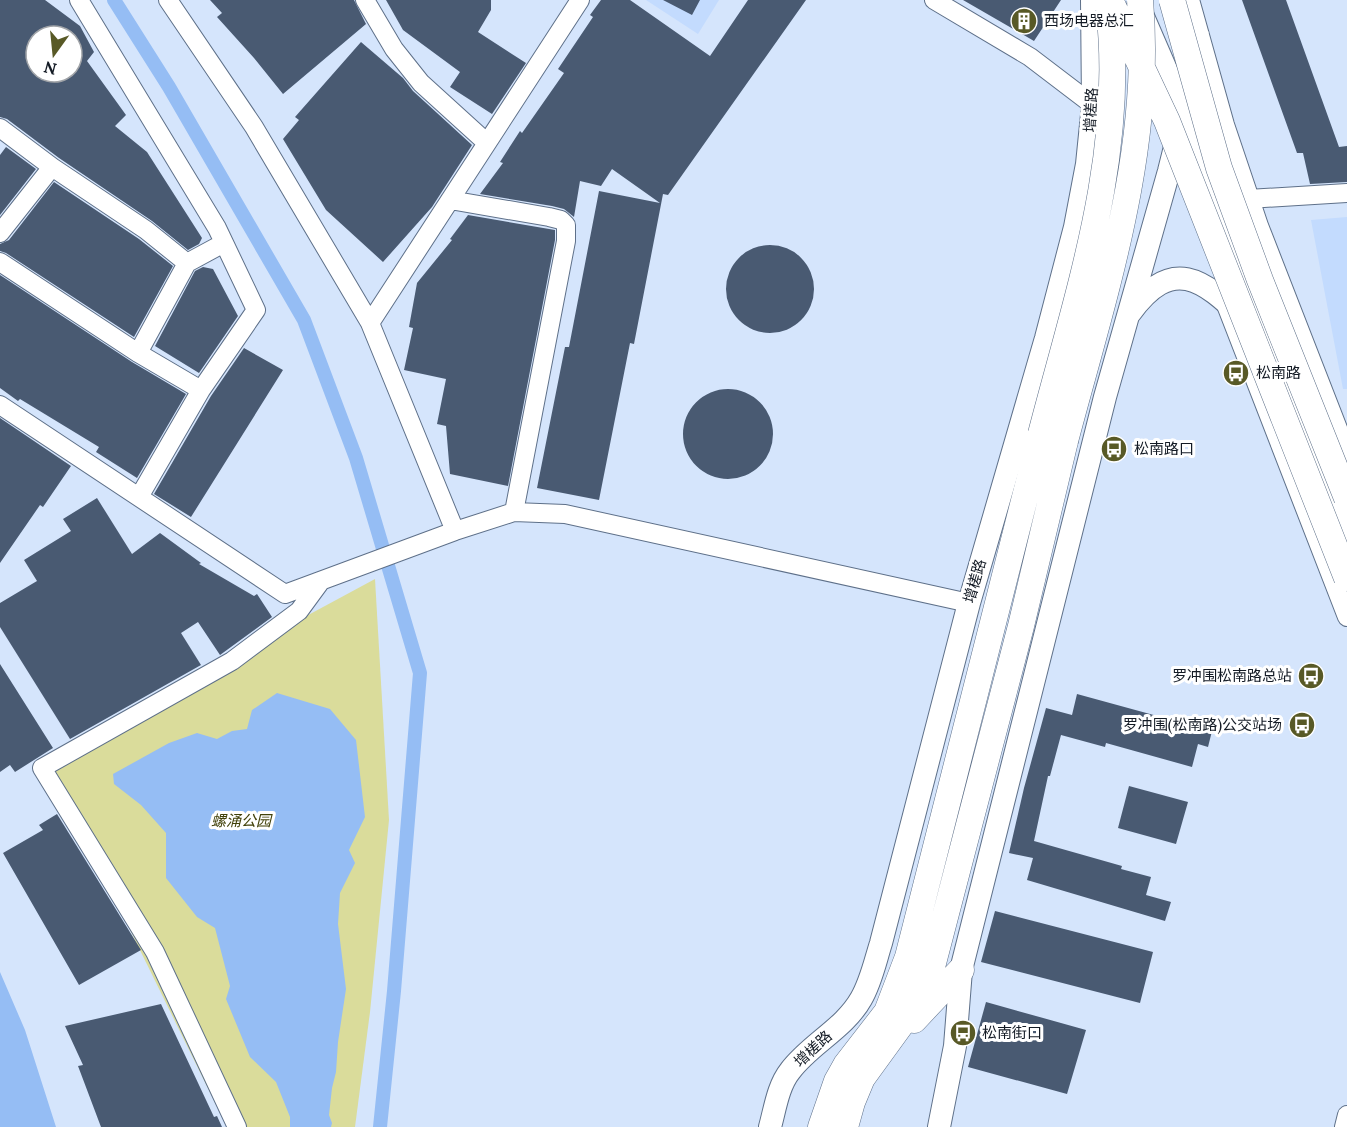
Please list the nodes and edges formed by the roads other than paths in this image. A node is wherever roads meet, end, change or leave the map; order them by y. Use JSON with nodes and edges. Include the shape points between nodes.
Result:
{"nodes":[{"id":1,"x":79,"y":0,"type":"edge"},
{"id":2,"x":168,"y":0,"type":"edge"},
{"id":3,"x":365,"y":0,"type":"edge"},
{"id":4,"x":580,"y":0,"type":"edge"},
{"id":5,"x":934,"y":0,"type":"edge"},
{"id":6,"x":1092,"y":0,"type":"edge"},
{"id":7,"x":1109,"y":0,"type":"edge"},
{"id":8,"x":1138,"y":0,"type":"edge"},
{"id":9,"x":1172,"y":0,"type":"edge"},
{"id":10,"x":1188,"y":0,"type":"edge"},
{"id":11,"x":1198,"y":35,"type":"junction"},
{"id":12,"x":1093,"y":105,"type":"junction"},
{"id":13,"x":1184,"y":111,"type":"junction"},
{"id":14,"x":1223,"y":125,"type":"junction"},
{"id":15,"x":0,"y":128,"type":"edge"},
{"id":16,"x":487,"y":143,"type":"junction"},
{"id":17,"x":1088,"y":164,"type":"junction"},
{"id":18,"x":52,"y":167,"type":"junction"},
{"id":19,"x":1347,"y":193,"type":"edge"},
{"id":20,"x":1248,"y":199,"type":"junction"},
{"id":21,"x":450,"y":200,"type":"junction"},
{"id":22,"x":0,"y":233,"type":"edge"},
{"id":23,"x":224,"y":243,"type":"junction"},
{"id":24,"x":0,"y":262,"type":"edge"},
{"id":25,"x":187,"y":263,"type":"junction"},
{"id":26,"x":1223,"y":299,"type":"junction"},
{"id":27,"x":1128,"y":316,"type":"junction"},
{"id":28,"x":370,"y":323,"type":"junction"},
{"id":29,"x":1271,"y":345,"type":"junction"},
{"id":30,"x":138,"y":353,"type":"junction"},
{"id":31,"x":1317,"y":380,"type":"junction"},
{"id":32,"x":201,"y":390,"type":"junction"},
{"id":33,"x":1292,"y":395,"type":"junction"},
{"id":34,"x":0,"y":405,"type":"edge"},
{"id":35,"x":1347,"y":426,"type":"edge"},
{"id":36,"x":1053,"y":438,"type":"junction"},
{"id":37,"x":1347,"y":457,"type":"edge"},
{"id":38,"x":1287,"y":461,"type":"junction"},
{"id":39,"x":139,"y":497,"type":"junction"},
{"id":40,"x":1341,"y":504,"type":"edge"},
{"id":41,"x":514,"y":512,"type":"junction"},
{"id":42,"x":455,"y":531,"type":"junction"},
{"id":43,"x":1347,"y":538,"type":"edge"},
{"id":44,"x":1347,"y":578,"type":"edge"},
{"id":45,"x":321,"y":581,"type":"junction"},
{"id":46,"x":969,"y":603,"type":"junction"},
{"id":47,"x":1347,"y":617,"type":"edge"},
{"id":48,"x":961,"y":970,"type":"junction"},
{"id":49,"x":881,"y":1051,"type":"junction"},
{"id":50,"x":846,"y":1065,"type":"junction"},
{"id":51,"x":1347,"y":1115,"type":"edge"},
{"id":52,"x":237,"y":1127,"type":"edge"},
{"id":53,"x":770,"y":1127,"type":"edge"},
{"id":54,"x":821,"y":1127,"type":"edge"},
{"id":55,"x":831,"y":1127,"type":"edge"},
{"id":56,"x":845,"y":1127,"type":"edge"},
{"id":57,"x":939,"y":1127,"type":"edge"},
{"id":58,"x":1344,"y":1127,"type":"edge"}],
"edges":[{"from":1,"to":23,"type":"street"},
{"from":2,"to":28,"type":"street","via":[[254,127]]},
{"from":3,"to":16,"type":"street","via":[[394,49],[421,83]]},
{"from":4,"to":16,"type":"street"},
{"from":5,"to":12,"type":"street","via":[[1030,57]]},
{"from":6,"to":12,"type":"main road","name":"增槎路"},
{"from":7,"to":36,"type":"highway","name":"增槎路","bridge":true,"via":[[1113,105],[1106,163]]},
{"from":7,"to":44,"type":"highway","bridge":true,"via":[[1167,121]]},
{"from":8,"to":13,"type":"main road"},
{"from":8,"to":36,"type":"highway","name":"增槎路","bridge":true,"via":[[1142,97],[1134,158],[1113,257]]},
{"from":9,"to":40,"type":"highway","bridge":true,"via":[[1223,178]]},
{"from":10,"to":11,"type":"main road"},
{"from":11,"to":13,"type":"main road"},
{"from":11,"to":14,"type":"main road"},
{"from":12,"to":17,"type":"main road","name":"增槎路"},
{"from":13,"to":14,"type":"main road","via":[[1212,114]]},
{"from":13,"to":17,"type":"main road","via":[[1144,115],[1113,124]]},
{"from":13,"to":27,"type":"main road"},
{"from":13,"to":29,"type":"main road"},
{"from":14,"to":20,"type":"main road"},
{"from":15,"to":18,"type":"street"},
{"from":16,"to":21,"type":"street"},
{"from":17,"to":46,"type":"main road","name":"增槎路","via":[[1063,276]]},
{"from":18,"to":22,"type":"street"},
{"from":18,"to":25,"type":"street","via":[[146,230]]},
{"from":19,"to":20,"type":"street"},
{"from":20,"to":31,"type":"main road"},
{"from":21,"to":28,"type":"street"},
{"from":21,"to":41,"type":"street","via":[[549,217],[566,225]]},
{"from":23,"to":25,"type":"street"},
{"from":23,"to":32,"type":"street","via":[[255,310]]},
{"from":24,"to":30,"type":"street"},
{"from":25,"to":30,"type":"street"},
{"from":26,"to":27,"type":"main road","via":[[1198,281],[1168,280],[1140,298]]},
{"from":26,"to":29,"type":"main road"},
{"from":26,"to":38,"type":"street"},
{"from":27,"to":48,"type":"main road"},
{"from":28,"to":42,"type":"street"},
{"from":29,"to":33,"type":"main road"},
{"from":30,"to":32,"type":"street"},
{"from":31,"to":35,"type":"street"},
{"from":31,"to":37,"type":"main road"},
{"from":32,"to":39,"type":"street"},
{"from":33,"to":38,"type":"street"},
{"from":33,"to":40,"type":"main road"},
{"from":34,"to":39,"type":"street"},
{"from":36,"to":49,"type":"highway","name":"增槎路","via":[[1021,626],[933,963],[917,999]]},
{"from":36,"to":50,"type":"highway","name":"增槎路","via":[[908,957],[888,1012]]},
{"from":38,"to":47,"type":"street"},
{"from":39,"to":45,"type":"street","via":[[285,594]]},
{"from":40,"to":43,"type":"main road"},
{"from":41,"to":42,"type":"street"},
{"from":41,"to":46,"type":"street","via":[[565,514]]},
{"from":42,"to":45,"type":"street"},
{"from":45,"to":52,"type":"street","via":[[299,610],[232,661],[42,768],[155,952]]},
{"from":46,"to":53,"type":"main road","name":"增槎路","via":[[871,978],[851,1014],[789,1072]]},
{"from":48,"to":49,"type":"highway"},
{"from":48,"to":57,"type":"main road","via":[[956,1046]]},
{"from":49,"to":56,"type":"highway","name":"增槎路","via":[[862,1078]]},
{"from":50,"to":54,"type":"highway","name":"增槎路"},
{"from":50,"to":55,"type":"highway"},
{"from":51,"to":58,"type":"street"}]}
